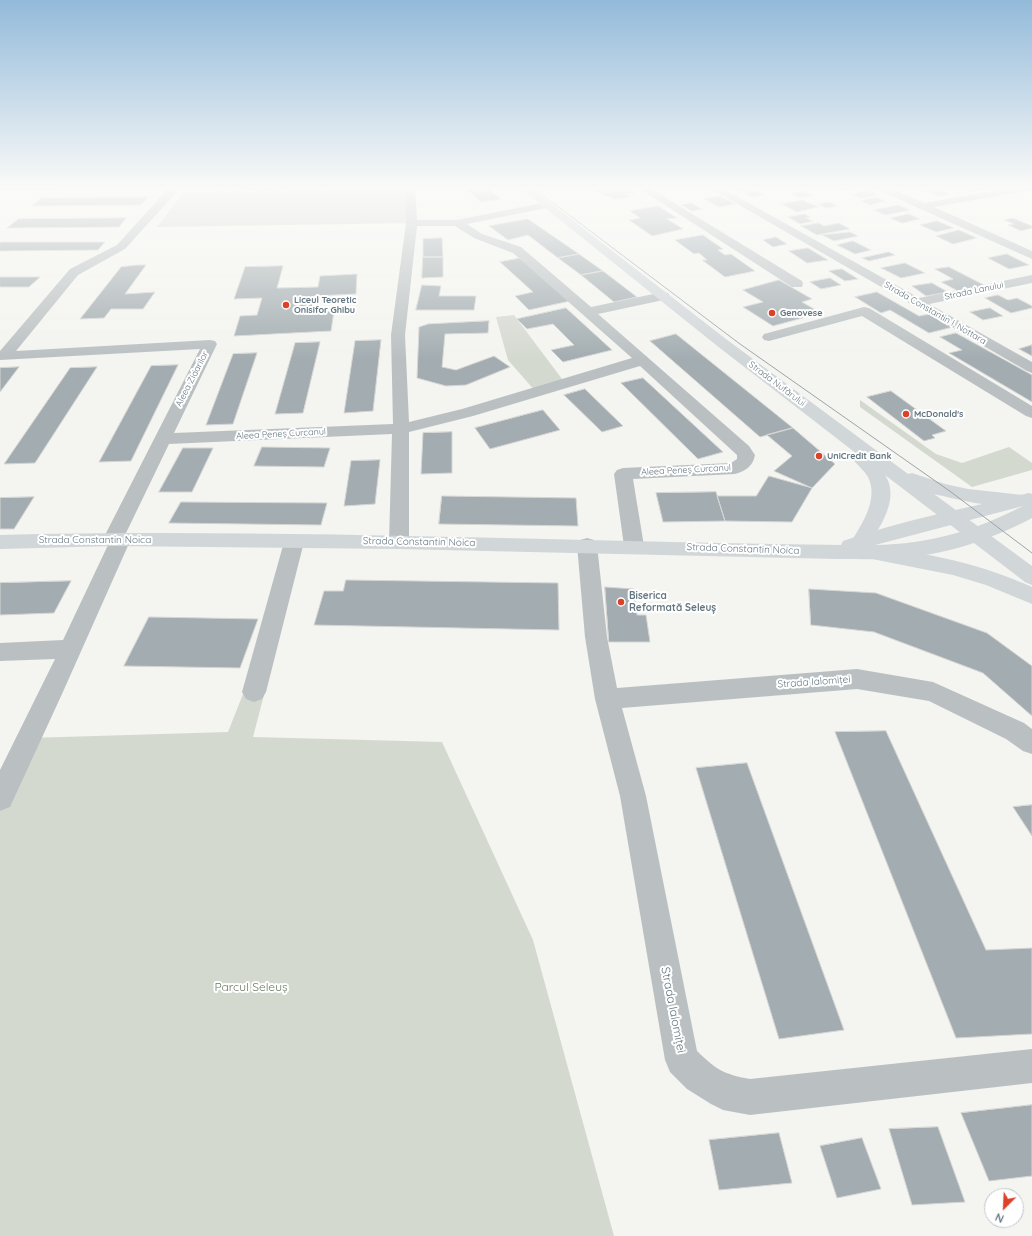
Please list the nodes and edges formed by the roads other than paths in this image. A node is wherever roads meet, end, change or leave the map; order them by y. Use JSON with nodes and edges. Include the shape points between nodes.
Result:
{"nodes":[{"id":1,"x":123,"y":245,"type":"edge"},
{"id":2,"x":409,"y":245,"type":"edge"},
{"id":3,"x":502,"y":245,"type":"edge"},
{"id":4,"x":597,"y":245,"type":"edge"},
{"id":5,"x":734,"y":245,"type":"edge"},
{"id":6,"x":814,"y":245,"type":"edge"},
{"id":7,"x":1008,"y":245,"type":"edge"},
{"id":8,"x":1032,"y":256,"type":"edge"},
{"id":9,"x":1032,"y":279,"type":"edge"},
{"id":10,"x":797,"y":284,"type":"dead end"},
{"id":11,"x":662,"y":296,"type":"junction"},
{"id":12,"x":916,"y":303,"type":"junction"},
{"id":13,"x":588,"y":312,"type":"junction"},
{"id":14,"x":769,"y":337,"type":"dead end"},
{"id":15,"x":2,"y":355,"type":"edge"},
{"id":16,"x":643,"y":360,"type":"junction"},
{"id":17,"x":1032,"y":368,"type":"edge"},
{"id":18,"x":1032,"y":413,"type":"edge"},
{"id":19,"x":400,"y":421,"type":"junction"},
{"id":20,"x":828,"y":422,"type":"junction"},
{"id":21,"x":162,"y":440,"type":"junction"},
{"id":22,"x":884,"y":466,"type":"junction"},
{"id":23,"x":1030,"y":503,"type":"edge"},
{"id":24,"x":953,"y":518,"type":"junction"},
{"id":25,"x":975,"y":535,"type":"junction"},
{"id":26,"x":117,"y":539,"type":"junction"},
{"id":27,"x":0,"y":542,"type":"edge"},
{"id":28,"x":294,"y":542,"type":"junction"},
{"id":29,"x":399,"y":542,"type":"junction"},
{"id":30,"x":586,"y":545,"type":"junction"},
{"id":31,"x":634,"y":546,"type":"junction"},
{"id":32,"x":865,"y":547,"type":"junction"},
{"id":33,"x":1032,"y":577,"type":"edge"},
{"id":34,"x":1032,"y":596,"type":"edge"},
{"id":35,"x":71,"y":649,"type":"junction"},
{"id":36,"x":0,"y":652,"type":"edge"},
{"id":37,"x":254,"y":692,"type":"dead end"},
{"id":38,"x":608,"y":699,"type":"junction"},
{"id":39,"x":1032,"y":743,"type":"edge"},
{"id":40,"x":0,"y":798,"type":"edge"},
{"id":41,"x":1032,"y":1066,"type":"edge"}],
"edges":[{"from":1,"to":15,"type":"street","via":[[74,272]]},
{"from":2,"to":19,"type":"street","via":[[398,335]]},
{"from":3,"to":13,"type":"street","name":"Aleea Peneș Curcanul","via":[[517,250]]},
{"from":4,"to":11,"type":"main road","name":"Strada Nufărului"},
{"from":5,"to":10,"type":"street"},
{"from":6,"to":12,"type":"street","name":"Strada Constantin I. Nottara"},
{"from":7,"to":8,"type":"street"},
{"from":9,"to":12,"type":"street","name":"Strada Lanului"},
{"from":11,"to":13,"type":"street"},
{"from":11,"to":20,"type":"main road","name":"Strada Nufărului"},
{"from":12,"to":17,"type":"street","name":"Strada Constantin I. Nottara"},
{"from":13,"to":16,"type":"street","name":"Aleea Peneș Curcanul"},
{"from":14,"to":18,"type":"street","via":[[864,311]]},
{"from":15,"to":21,"type":"street","name":"Aleea Zidarilor","via":[[210,344]]},
{"from":16,"to":19,"type":"street","name":"Aleea Peneș Curcanul","via":[[467,413]]},
{"from":16,"to":31,"type":"street","name":"Aleea Peneș Curcanul","via":[[743,450],[746,459],[742,465],[735,468],[624,474]]},
{"from":19,"to":21,"type":"street","name":"Aleea Peneș Curcanul"},
{"from":19,"to":29,"type":"street"},
{"from":20,"to":22,"type":"main road","name":"Strada Nufărului"},
{"from":20,"to":32,"type":"main road","via":[[839,439],[872,467],[881,487],[880,507]]},
{"from":21,"to":26,"type":"street","name":"Aleea Zidarilor"},
{"from":22,"to":23,"type":"main road","via":[[916,481],[951,492]]},
{"from":22,"to":24,"type":"main road","name":"Strada Nufărului"},
{"from":23,"to":24,"type":"main road","name":"Strada Constantin Noica"},
{"from":23,"to":25,"type":"main road","name":"Strada Constantin Noica","via":[[1003,524]]},
{"from":24,"to":25,"type":"main road","name":"Strada Nufărului"},
{"from":24,"to":32,"type":"main road","name":"Strada Constantin Noica"},
{"from":25,"to":32,"type":"main road","name":"Strada Constantin Noica","via":[[922,549]]},
{"from":25,"to":33,"type":"main road","name":"Strada Nufărului"},
{"from":26,"to":27,"type":"main road","name":"Strada Constantin Noica"},
{"from":26,"to":28,"type":"main road","name":"Strada Constantin Noica"},
{"from":26,"to":35,"type":"street","name":"Aleea Zidarilor"},
{"from":28,"to":29,"type":"main road","name":"Strada Constantin Noica"},
{"from":28,"to":37,"type":"street"},
{"from":29,"to":30,"type":"main road","name":"Strada Constantin Noica"},
{"from":30,"to":31,"type":"main road","name":"Strada Constantin Noica"},
{"from":30,"to":38,"type":"street","name":"Strada Ialomiței","via":[[596,637]]},
{"from":31,"to":32,"type":"main road","name":"Strada Constantin Noica","via":[[838,552]]},
{"from":32,"to":34,"type":"main road","via":[[973,572]]},
{"from":35,"to":36,"type":"street"},
{"from":35,"to":40,"type":"street","name":"Aleea Zidarilor"},
{"from":38,"to":39,"type":"street","name":"Strada Ialomiței","via":[[857,679],[933,692],[1015,731]]},
{"from":38,"to":41,"type":"street","name":"Strada Ialomiței","via":[[633,796],[682,1060],[699,1077],[723,1092],[750,1097]]}]}
